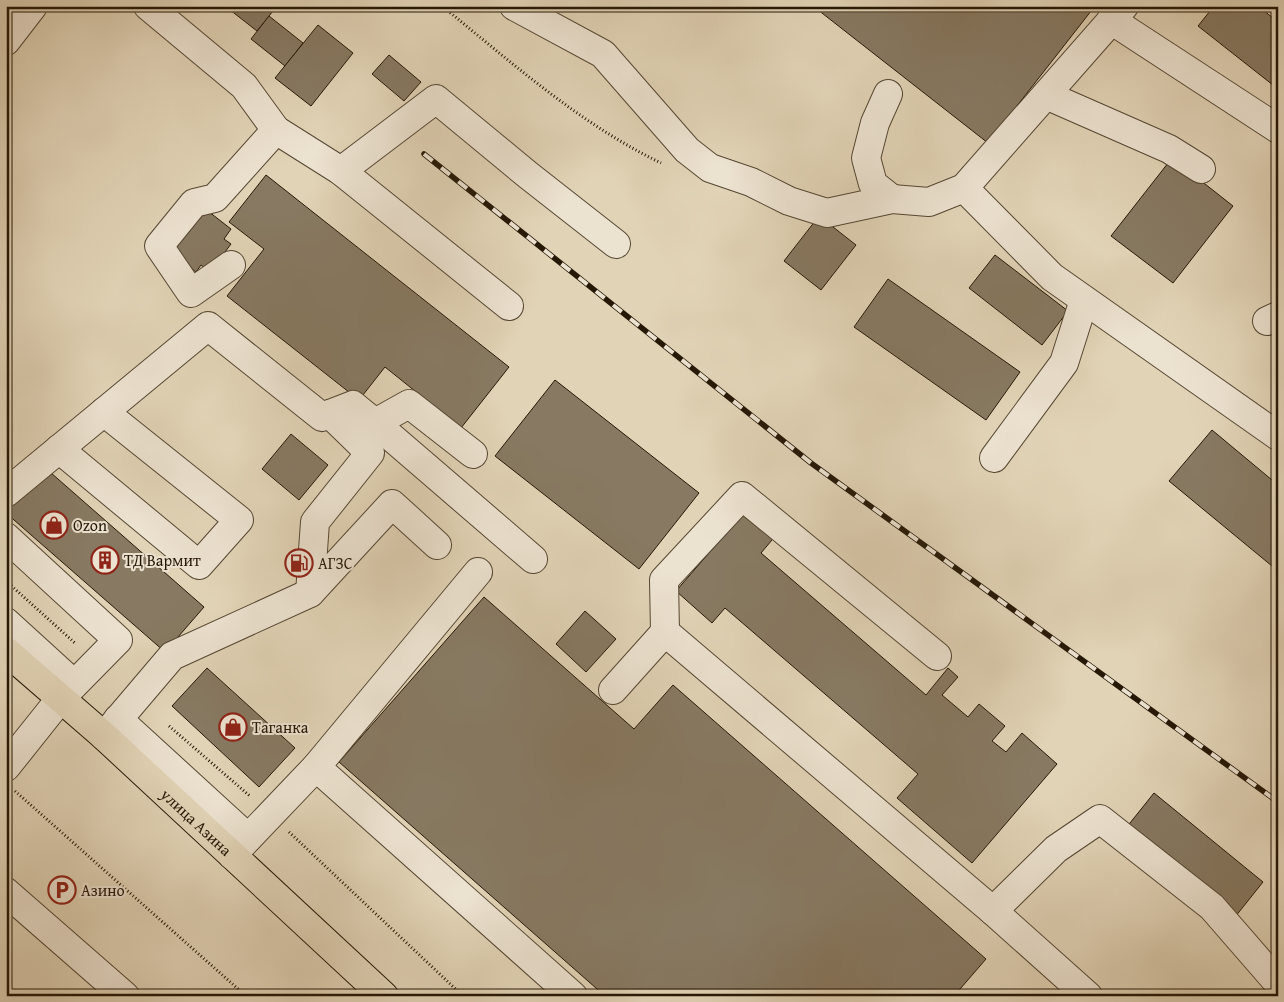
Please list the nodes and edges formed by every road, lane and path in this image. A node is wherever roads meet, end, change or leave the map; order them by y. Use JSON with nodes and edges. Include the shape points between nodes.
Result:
{"nodes":[{"id":1,"x":33,"y":6,"type":"edge"},
{"id":2,"x":148,"y":6,"type":"edge"},
{"id":3,"x":442,"y":6,"type":"edge"},
{"id":4,"x":514,"y":6,"type":"edge"},
{"id":5,"x":1117,"y":13,"type":"edge"},
{"id":6,"x":6,"y":40,"type":"edge"},
{"id":7,"x":888,"y":94,"type":"dead end"},
{"id":8,"x":1046,"y":95,"type":"junction"},
{"id":9,"x":1278,"y":129,"type":"edge"},
{"id":10,"x":276,"y":130,"type":"junction"},
{"id":11,"x":662,"y":163,"type":"dead end"},
{"id":12,"x":1201,"y":169,"type":"dead end"},
{"id":13,"x":341,"y":171,"type":"junction"},
{"id":14,"x":964,"y":188,"type":"junction"},
{"id":15,"x":892,"y":200,"type":"junction"},
{"id":16,"x":616,"y":244,"type":"dead end"},
{"id":17,"x":231,"y":265,"type":"dead end"},
{"id":18,"x":1084,"y":300,"type":"junction"},
{"id":19,"x":509,"y":306,"type":"dead end"},
{"id":20,"x":104,"y":412,"type":"junction"},
{"id":21,"x":330,"y":414,"type":"junction"},
{"id":22,"x":375,"y":423,"type":"junction"},
{"id":23,"x":1278,"y":436,"type":"edge"},
{"id":24,"x":59,"y":449,"type":"junction"},
{"id":25,"x":472,"y":454,"type":"dead end"},
{"id":26,"x":994,"y":458,"type":"dead end"},
{"id":27,"x":6,"y":493,"type":"edge"},
{"id":28,"x":6,"y":537,"type":"edge"},
{"id":29,"x":437,"y":546,"type":"dead end"},
{"id":30,"x":533,"y":559,"type":"dead end"},
{"id":31,"x":478,"y":572,"type":"dead end"},
{"id":32,"x":6,"y":581,"type":"edge"},
{"id":33,"x":310,"y":593,"type":"junction"},
{"id":34,"x":6,"y":622,"type":"edge"},
{"id":35,"x":665,"y":632,"type":"junction"},
{"id":36,"x":6,"y":651,"type":"edge"},
{"id":37,"x":936,"y":656,"type":"dead end"},
{"id":38,"x":96,"y":662,"type":"junction"},
{"id":39,"x":613,"y":690,"type":"dead end"},
{"id":40,"x":67,"y":691,"type":"junction"},
{"id":41,"x":136,"y":698,"type":"junction"},
{"id":42,"x":111,"y":728,"type":"junction"},
{"id":43,"x":316,"y":767,"type":"junction"},
{"id":44,"x":10,"y":778,"type":"edge"},
{"id":45,"x":271,"y":814,"type":"junction"},
{"id":46,"x":240,"y":847,"type":"junction"},
{"id":47,"x":6,"y":892,"type":"edge"},
{"id":48,"x":993,"y":911,"type":"junction"},
{"id":49,"x":1278,"y":983,"type":"edge"},
{"id":50,"x":125,"y":996,"type":"edge"},
{"id":51,"x":246,"y":996,"type":"edge"},
{"id":52,"x":384,"y":996,"type":"edge"},
{"id":53,"x":464,"y":996,"type":"edge"},
{"id":54,"x":574,"y":996,"type":"edge"},
{"id":55,"x":1088,"y":996,"type":"edge"}],
"edges":[{"from":1,"to":6,"type":"lane"},
{"from":2,"to":10,"type":"lane","via":[[244,86]]},
{"from":3,"to":11,"type":"path","via":[[547,91],[630,148]]},
{"from":4,"to":15,"type":"lane","via":[[603,54],[687,150],[710,168],[826,213]]},
{"from":5,"to":8,"type":"lane"},
{"from":5,"to":9,"type":"lane"},
{"from":7,"to":15,"type":"lane","via":[[875,123],[866,158],[873,184]]},
{"from":8,"to":12,"type":"lane","via":[[1169,149]]},
{"from":8,"to":14,"type":"lane"},
{"from":10,"to":13,"type":"lane"},
{"from":10,"to":17,"type":"lane","via":[[216,198],[194,202],[159,246],[191,292]]},
{"from":13,"to":16,"type":"lane","via":[[436,99]]},
{"from":13,"to":19,"type":"lane"},
{"from":14,"to":15,"type":"lane","via":[[929,202]]},
{"from":14,"to":18,"type":"lane","via":[[1052,277]]},
{"from":18,"to":23,"type":"lane"},
{"from":18,"to":26,"type":"lane","via":[[1064,363]]},
{"from":20,"to":21,"type":"lane","via":[[208,326],[322,417]]},
{"from":20,"to":24,"type":"lane"},
{"from":20,"to":24,"type":"lane","via":[[239,520],[199,565]]},
{"from":21,"to":22,"type":"lane","via":[[353,405]]},
{"from":21,"to":33,"type":"lane","via":[[370,453],[315,522]]},
{"from":22,"to":25,"type":"lane","via":[[408,404]]},
{"from":22,"to":30,"type":"lane"},
{"from":24,"to":27,"type":"lane"},
{"from":28,"to":38,"type":"lane","via":[[118,640]]},
{"from":29,"to":33,"type":"lane","via":[[392,504]]},
{"from":31,"to":43,"type":"lane"},
{"from":32,"to":38,"type":"path"},
{"from":33,"to":41,"type":"lane","via":[[172,656]]},
{"from":34,"to":40,"type":"lane"},
{"from":35,"to":37,"type":"lane","via":[[664,580],[742,496]]},
{"from":35,"to":39,"type":"lane"},
{"from":35,"to":48,"type":"lane"},
{"from":36,"to":40,"type":"main road","name":"улица Азина"},
{"from":38,"to":40,"type":"lane"},
{"from":40,"to":42,"type":"main road","name":"улица Азина"},
{"from":40,"to":44,"type":"lane"},
{"from":41,"to":42,"type":"lane"},
{"from":41,"to":45,"type":"path"},
{"from":42,"to":46,"type":"main road","name":"улица Азина"},
{"from":43,"to":45,"type":"lane"},
{"from":43,"to":54,"type":"lane"},
{"from":44,"to":51,"type":"path"},
{"from":45,"to":46,"type":"lane"},
{"from":45,"to":53,"type":"path"},
{"from":46,"to":52,"type":"main road","name":"улица Азина"},
{"from":47,"to":50,"type":"lane"},
{"from":48,"to":49,"type":"lane","via":[[1056,850],[1100,819],[1212,907]]},
{"from":48,"to":55,"type":"lane"}]}
